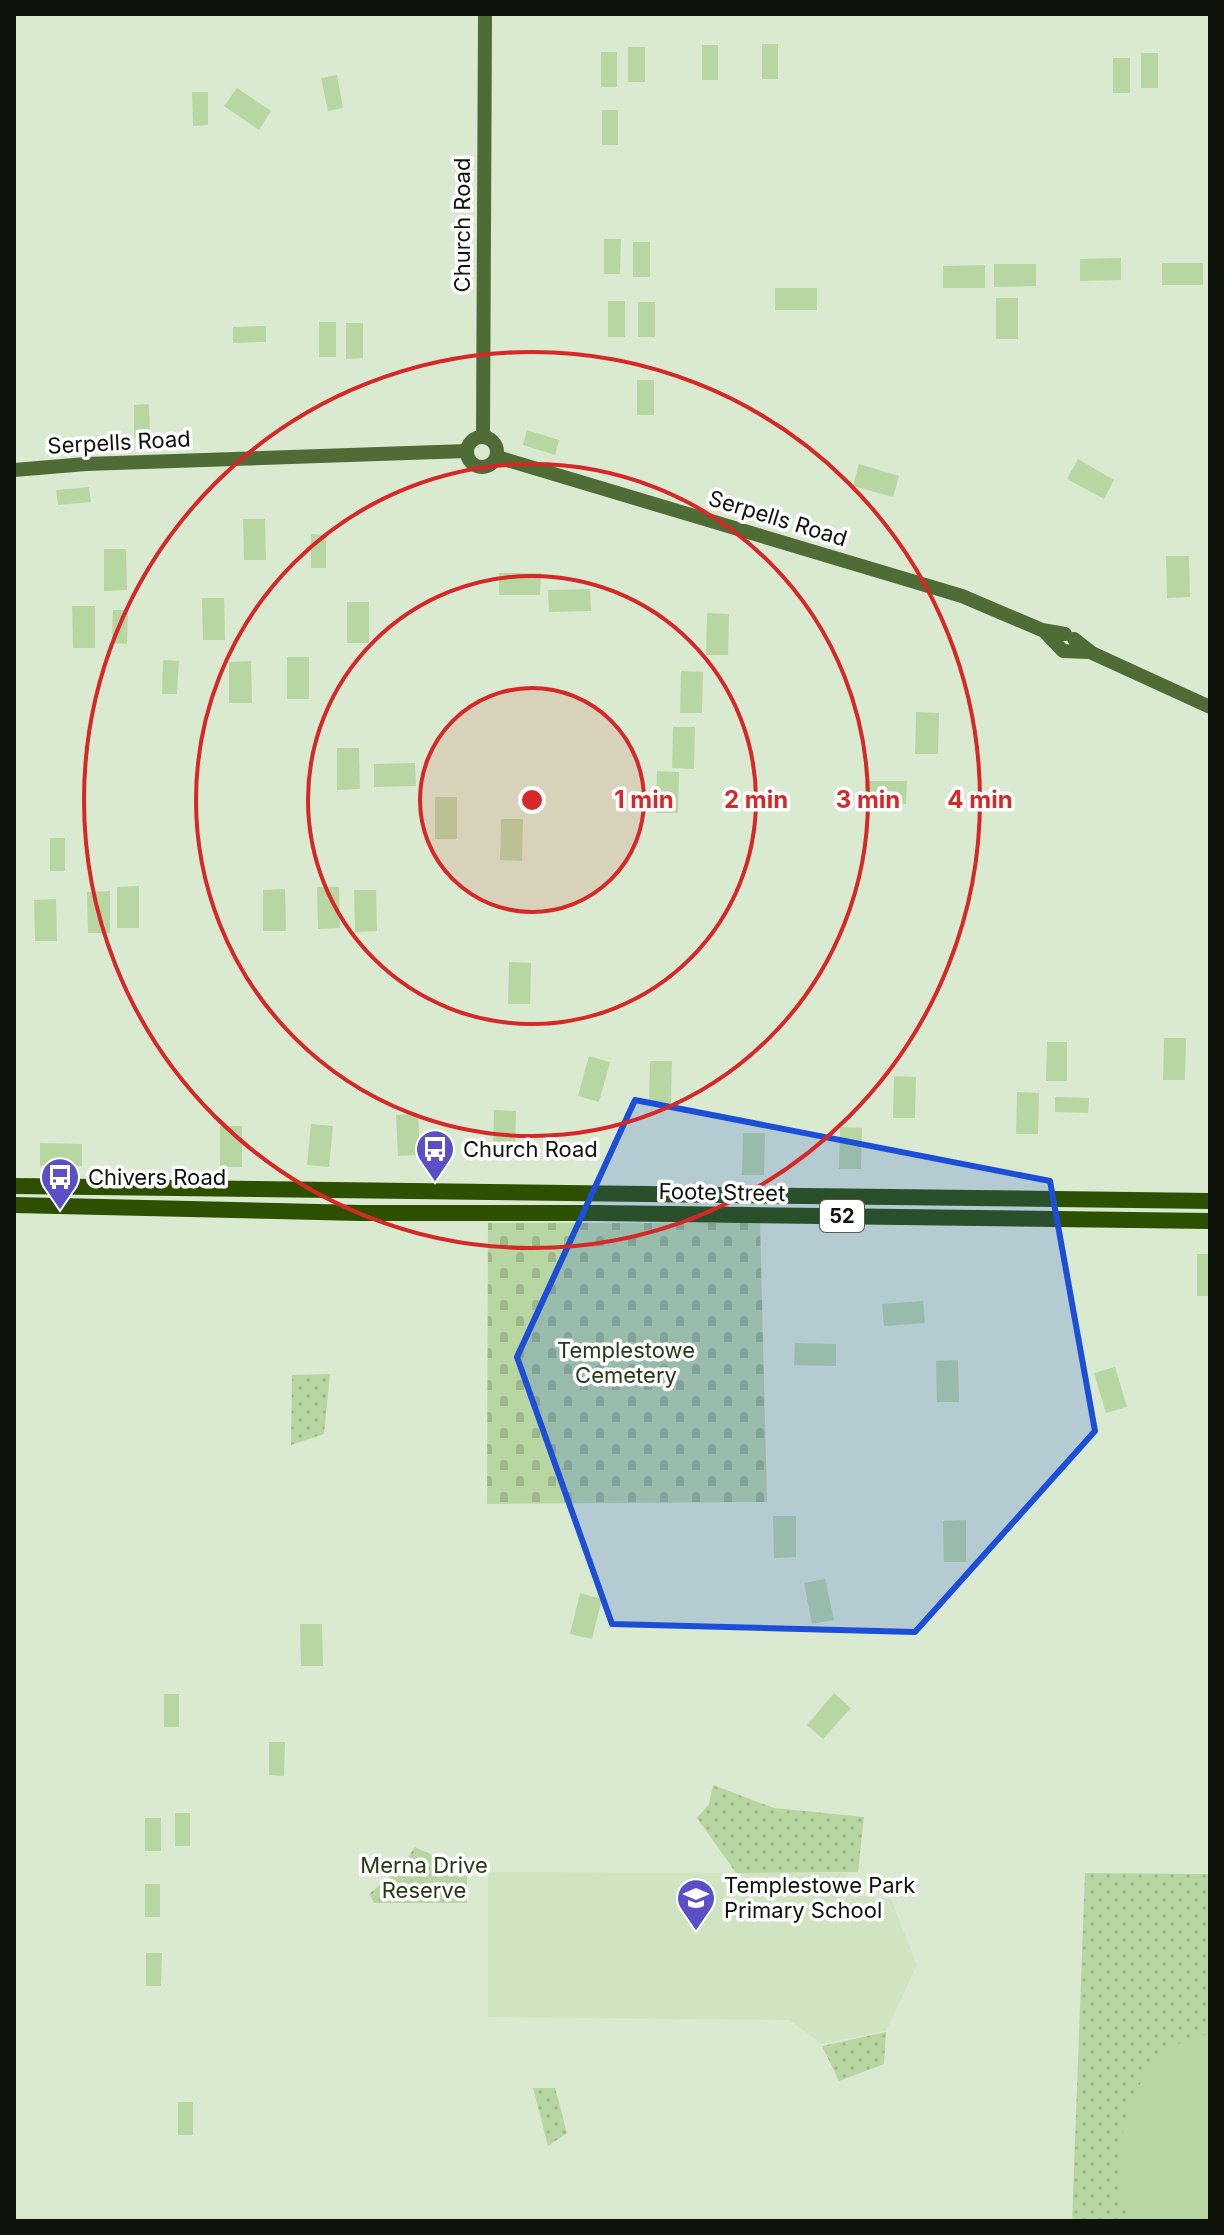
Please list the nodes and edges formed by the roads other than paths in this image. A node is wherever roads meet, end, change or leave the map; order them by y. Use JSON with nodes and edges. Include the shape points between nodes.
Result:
{"nodes":[{"id":1,"x":485,"y":14,"type":"edge"},
{"id":2,"x":483,"y":437,"type":"junction"},
{"id":3,"x":467,"y":451,"type":"junction"},
{"id":4,"x":497,"y":457,"type":"junction"},
{"id":5,"x":14,"y":470,"type":"edge"},
{"id":6,"x":1210,"y":707,"type":"edge"},
{"id":7,"x":14,"y":1186,"type":"edge"},
{"id":8,"x":363,"y":1191,"type":"junction"},
{"id":9,"x":412,"y":1192,"type":"junction"},
{"id":10,"x":969,"y":1197,"type":"junction"},
{"id":11,"x":1210,"y":1201,"type":"edge"},
{"id":12,"x":14,"y":1205,"type":"edge"},
{"id":13,"x":363,"y":1212,"type":"junction"},
{"id":14,"x":474,"y":1214,"type":"junction"},
{"id":15,"x":969,"y":1218,"type":"junction"},
{"id":16,"x":1210,"y":1221,"type":"edge"}],
"edges":[{"from":1,"to":2,"type":"street","name":"Church Road"},
{"from":2,"to":3,"type":"street","via":[[472,441]]},
{"from":2,"to":4,"type":"street","via":[[495,443]]},
{"from":3,"to":4,"type":"street","via":[[470,463],[481,468]]},
{"from":3,"to":5,"type":"street","name":"Serpells Road"},
{"from":4,"to":6,"type":"street","name":"Serpells Road","via":[[962,596]]},
{"from":7,"to":8,"type":"main road","number":"52"},
{"from":8,"to":9,"type":"main road","number":"52"},
{"from":8,"to":13,"type":"main road"},
{"from":9,"to":10,"type":"main road","name":"Foote Street","number":"52"},
{"from":9,"to":14,"type":"main road","via":[[435,1202],[472,1204]]},
{"from":10,"to":11,"type":"main road","name":"Foote Street","number":"52"},
{"from":10,"to":15,"type":"main road"},
{"from":12,"to":13,"type":"main road","number":"52"},
{"from":13,"to":14,"type":"main road","number":"52"},
{"from":14,"to":15,"type":"main road","name":"Foote Street","number":"52"},
{"from":15,"to":16,"type":"main road","name":"Foote Street","number":"52"}]}
